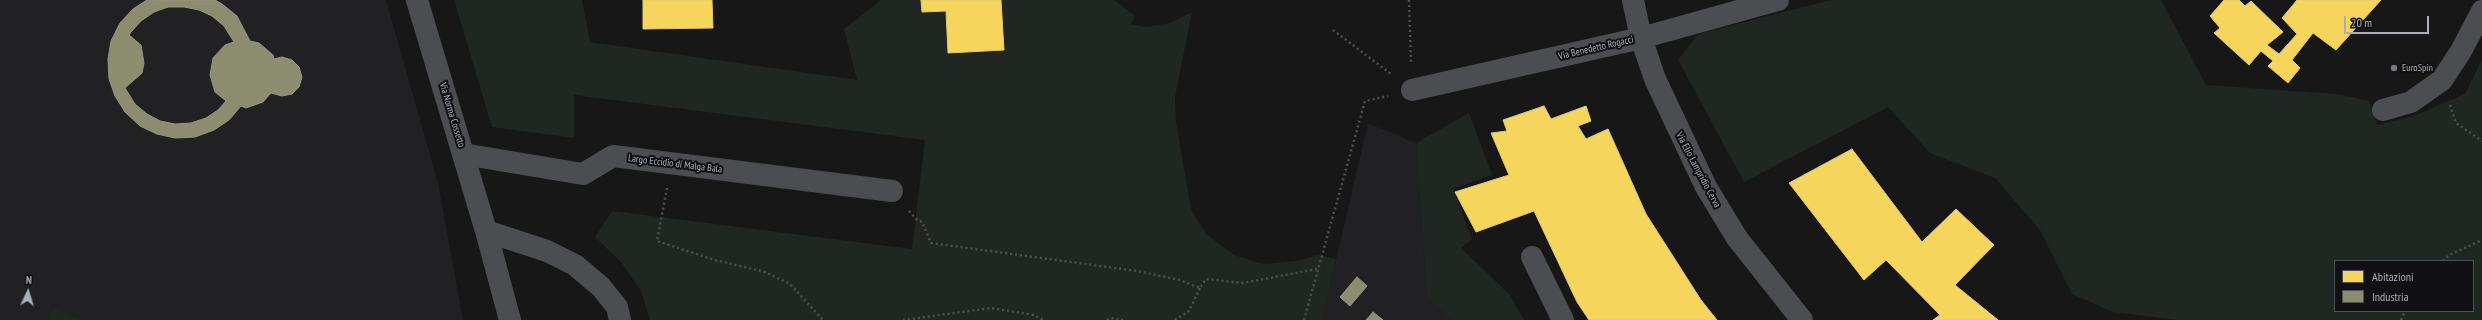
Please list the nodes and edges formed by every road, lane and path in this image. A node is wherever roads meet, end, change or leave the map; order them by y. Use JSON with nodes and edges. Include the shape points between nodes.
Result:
{"nodes":[{"id":1,"x":417,"y":0,"type":"edge"},
{"id":2,"x":1409,"y":0,"type":"edge"},
{"id":3,"x":1633,"y":0,"type":"edge"},
{"id":4,"x":1778,"y":0,"type":"edge"},
{"id":5,"x":2482,"y":11,"type":"edge"},
{"id":6,"x":1333,"y":30,"type":"dead end"},
{"id":7,"x":2477,"y":32,"type":"edge"},
{"id":8,"x":1641,"y":38,"type":"junction"},
{"id":9,"x":2442,"y":80,"type":"junction"},
{"id":10,"x":1412,"y":90,"type":"junction"},
{"id":11,"x":2383,"y":110,"type":"dead end"},
{"id":12,"x":2482,"y":141,"type":"edge"},
{"id":13,"x":463,"y":154,"type":"junction"},
{"id":14,"x":892,"y":191,"type":"dead end"},
{"id":15,"x":662,"y":216,"type":"dead end"},
{"id":16,"x":916,"y":219,"type":"dead end"},
{"id":17,"x":486,"y":230,"type":"junction"},
{"id":18,"x":2482,"y":240,"type":"edge"},
{"id":19,"x":1532,"y":257,"type":"dead end"},
{"id":20,"x":2444,"y":260,"type":"edge"},
{"id":21,"x":1317,"y":269,"type":"junction"},
{"id":22,"x":1200,"y":288,"type":"junction"},
{"id":23,"x":510,"y":320,"type":"edge"},
{"id":24,"x":620,"y":320,"type":"edge"},
{"id":25,"x":823,"y":320,"type":"edge"},
{"id":26,"x":903,"y":320,"type":"edge"},
{"id":27,"x":1042,"y":320,"type":"edge"},
{"id":28,"x":1107,"y":320,"type":"edge"},
{"id":29,"x":1123,"y":320,"type":"edge"},
{"id":30,"x":1175,"y":320,"type":"edge"},
{"id":31,"x":1304,"y":320,"type":"edge"},
{"id":32,"x":1563,"y":320,"type":"edge"},
{"id":33,"x":1802,"y":320,"type":"edge"}],
"edges":[{"from":1,"to":13,"type":"street","name":"Via Norma Cossetto"},
{"from":2,"to":10,"type":"path"},
{"from":3,"to":8,"type":"street","name":"Via Elio Lampridio Cerva"},
{"from":4,"to":8,"type":"street","name":"Via Benedetto Rogacci"},
{"from":5,"to":7,"type":"street"},
{"from":6,"to":10,"type":"path"},
{"from":7,"to":9,"type":"street"},
{"from":8,"to":10,"type":"street","name":"Via Benedetto Rogacci"},
{"from":8,"to":33,"type":"street","name":"Via Elio Lampridio Cerva","via":[[1673,121],[1706,187],[1741,243]]},
{"from":9,"to":11,"type":"street","via":[[2411,102]]},
{"from":9,"to":12,"type":"path","via":[[2456,123]]},
{"from":10,"to":21,"type":"path","via":[[1365,101]]},
{"from":13,"to":14,"type":"street","name":"Largo Eccidio di Malga Bala","via":[[583,174],[613,156]]},
{"from":13,"to":17,"type":"street","name":"Via Norma Cossetto"},
{"from":15,"to":25,"type":"path","via":[[657,241],[714,260],[765,272],[790,284]]},
{"from":16,"to":22,"type":"path","via":[[922,222],[931,243],[1137,271],[1180,280]]},
{"from":17,"to":23,"type":"street","name":"Via Norma Cossetto"},
{"from":17,"to":24,"type":"street","via":[[547,251],[574,265],[601,287],[617,306]]},
{"from":18,"to":20,"type":"path"},
{"from":19,"to":32,"type":"street"},
{"from":21,"to":22,"type":"path","via":[[1244,284],[1206,278]]},
{"from":21,"to":31,"type":"path"},
{"from":22,"to":30,"type":"path","via":[[1189,311]]},
{"from":26,"to":27,"type":"path","via":[[991,308],[1034,315]]},
{"from":28,"to":29,"type":"path"}]}
